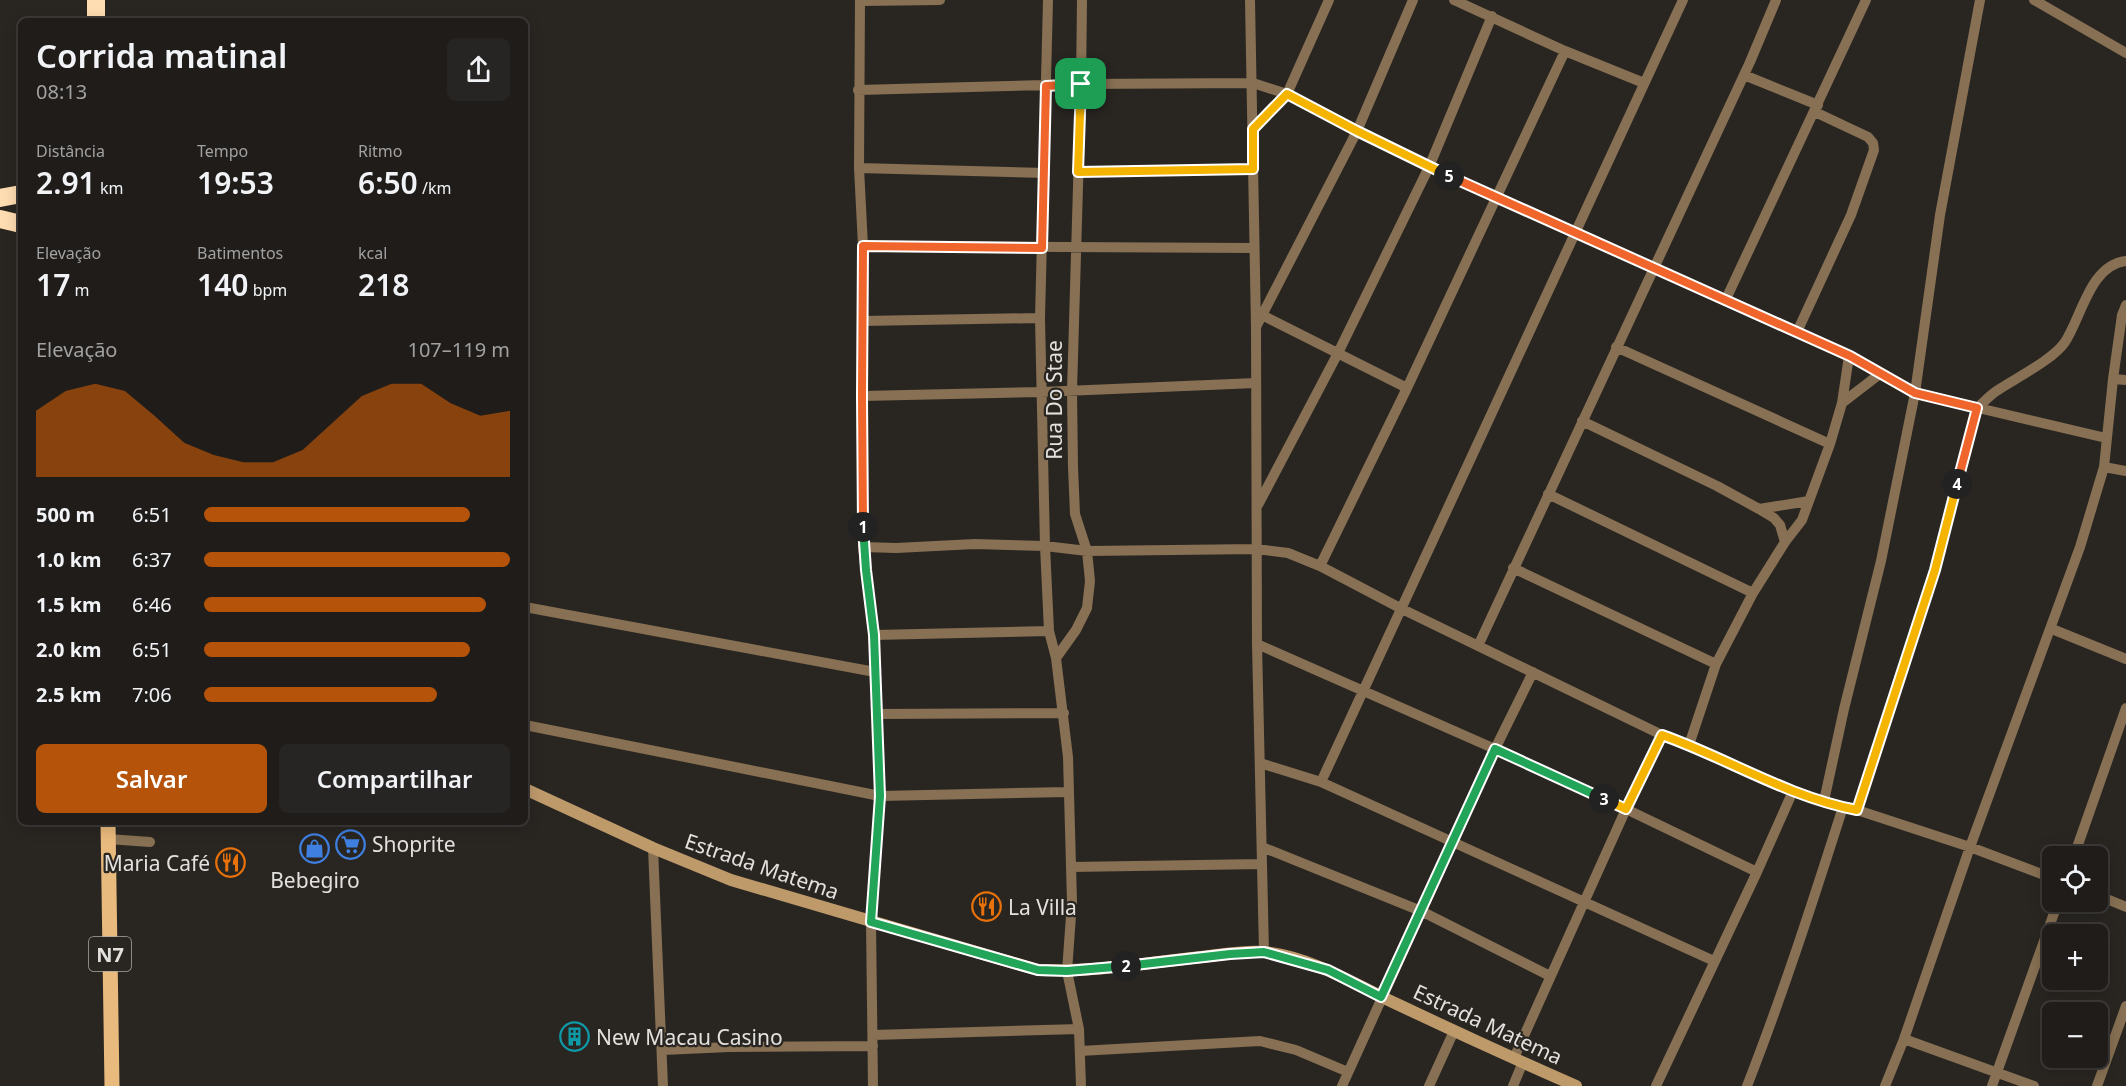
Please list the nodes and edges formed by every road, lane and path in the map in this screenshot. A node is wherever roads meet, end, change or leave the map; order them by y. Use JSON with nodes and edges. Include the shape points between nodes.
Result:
{"nodes":[{"id":1,"x":96,"y":0,"type":"edge"},
{"id":2,"x":939,"y":0,"type":"edge"},
{"id":3,"x":1048,"y":0,"type":"edge"},
{"id":4,"x":1082,"y":0,"type":"edge"},
{"id":5,"x":1250,"y":0,"type":"edge"},
{"id":6,"x":1329,"y":0,"type":"edge"},
{"id":7,"x":1413,"y":0,"type":"edge"},
{"id":8,"x":1454,"y":0,"type":"edge"},
{"id":9,"x":1683,"y":0,"type":"edge"},
{"id":10,"x":1776,"y":0,"type":"edge"},
{"id":11,"x":1866,"y":0,"type":"edge"},
{"id":12,"x":1980,"y":0,"type":"edge"},
{"id":13,"x":2034,"y":0,"type":"edge"},
{"id":14,"x":860,"y":1,"type":"edge"},
{"id":15,"x":1492,"y":16,"type":"junction"},
{"id":16,"x":96,"y":18,"type":"edge"},
{"id":17,"x":1565,"y":51,"type":"junction"},
{"id":18,"x":2126,"y":53,"type":"edge"},
{"id":19,"x":1744,"y":75,"type":"junction"},
{"id":20,"x":1253,"y":83,"type":"junction"},
{"id":21,"x":1644,"y":83,"type":"junction"},
{"id":22,"x":1081,"y":84,"type":"junction"},
{"id":23,"x":1046,"y":86,"type":"junction"},
{"id":24,"x":858,"y":90,"type":"junction"},
{"id":25,"x":1287,"y":94,"type":"junction"},
{"id":26,"x":1816,"y":108,"type":"junction"},
{"id":27,"x":1253,"y":129,"type":"junction"},
{"id":28,"x":1357,"y":131,"type":"junction"},
{"id":29,"x":1429,"y":167,"type":"junction"},
{"id":30,"x":859,"y":168,"type":"junction"},
{"id":31,"x":1253,"y":169,"type":"junction"},
{"id":32,"x":1078,"y":172,"type":"junction"},
{"id":33,"x":1044,"y":173,"type":"junction"},
{"id":34,"x":18,"y":195,"type":"edge"},
{"id":35,"x":1496,"y":196,"type":"junction"},
{"id":36,"x":0,"y":198,"type":"edge"},
{"id":37,"x":0,"y":219,"type":"edge"},
{"id":38,"x":18,"y":223,"type":"edge"},
{"id":39,"x":1575,"y":232,"type":"junction"},
{"id":40,"x":863,"y":246,"type":"junction"},
{"id":41,"x":1042,"y":248,"type":"junction"},
{"id":42,"x":1075,"y":248,"type":"junction"},
{"id":43,"x":1254,"y":248,"type":"junction"},
{"id":44,"x":2126,"y":261,"type":"edge"},
{"id":45,"x":1654,"y":267,"type":"junction"},
{"id":46,"x":1726,"y":299,"type":"junction"},
{"id":47,"x":2126,"y":305,"type":"edge"},
{"id":48,"x":1262,"y":315,"type":"junction"},
{"id":49,"x":1040,"y":318,"type":"junction"},
{"id":50,"x":862,"y":321,"type":"junction"},
{"id":51,"x":1256,"y":328,"type":"junction"},
{"id":52,"x":1797,"y":332,"type":"junction"},
{"id":53,"x":1616,"y":347,"type":"junction"},
{"id":54,"x":1338,"y":353,"type":"junction"},
{"id":55,"x":1850,"y":356,"type":"junction"},
{"id":56,"x":1881,"y":373,"type":"junction"},
{"id":57,"x":2113,"y":379,"type":"junction"},
{"id":58,"x":2126,"y":380,"type":"edge"},
{"id":59,"x":1256,"y":383,"type":"junction"},
{"id":60,"x":1407,"y":388,"type":"junction"},
{"id":61,"x":1072,"y":391,"type":"junction"},
{"id":62,"x":1041,"y":392,"type":"junction"},
{"id":63,"x":1915,"y":393,"type":"junction"},
{"id":64,"x":862,"y":396,"type":"junction"},
{"id":65,"x":1842,"y":403,"type":"junction"},
{"id":66,"x":1977,"y":408,"type":"junction"},
{"id":67,"x":1582,"y":421,"type":"junction"},
{"id":68,"x":2106,"y":438,"type":"junction"},
{"id":69,"x":1830,"y":444,"type":"junction"},
{"id":70,"x":2104,"y":467,"type":"junction"},
{"id":71,"x":2126,"y":471,"type":"edge"},
{"id":72,"x":1548,"y":494,"type":"junction"},
{"id":73,"x":1809,"y":501,"type":"junction"},
{"id":74,"x":1257,"y":507,"type":"junction"},
{"id":75,"x":1759,"y":509,"type":"junction"},
{"id":76,"x":1785,"y":542,"type":"junction"},
{"id":77,"x":1045,"y":546,"type":"junction"},
{"id":78,"x":864,"y":547,"type":"junction"},
{"id":79,"x":1257,"y":549,"type":"junction"},
{"id":80,"x":1087,"y":551,"type":"junction"},
{"id":81,"x":1320,"y":566,"type":"junction"},
{"id":82,"x":1514,"y":568,"type":"junction"},
{"id":83,"x":1753,"y":593,"type":"junction"},
{"id":84,"x":528,"y":608,"type":"edge"},
{"id":85,"x":1402,"y":609,"type":"junction"},
{"id":86,"x":2052,"y":629,"type":"junction"},
{"id":87,"x":1049,"y":631,"type":"junction"},
{"id":88,"x":874,"y":635,"type":"junction"},
{"id":89,"x":1257,"y":644,"type":"junction"},
{"id":90,"x":1478,"y":646,"type":"junction"},
{"id":91,"x":1056,"y":658,"type":"junction"},
{"id":92,"x":2126,"y":659,"type":"edge"},
{"id":93,"x":1716,"y":664,"type":"junction"},
{"id":94,"x":876,"y":672,"type":"junction"},
{"id":95,"x":1533,"y":672,"type":"junction"},
{"id":96,"x":1364,"y":691,"type":"junction"},
{"id":97,"x":2126,"y":708,"type":"edge"},
{"id":98,"x":1064,"y":713,"type":"junction"},
{"id":99,"x":877,"y":714,"type":"junction"},
{"id":100,"x":528,"y":726,"type":"edge"},
{"id":101,"x":1662,"y":735,"type":"junction"},
{"id":102,"x":1689,"y":745,"type":"junction"},
{"id":103,"x":1495,"y":749,"type":"junction"},
{"id":104,"x":1260,"y":763,"type":"junction"},
{"id":105,"x":1321,"y":782,"type":"junction"},
{"id":106,"x":528,"y":790,"type":"edge"},
{"id":107,"x":1793,"y":791,"type":"junction"},
{"id":108,"x":1069,"y":792,"type":"junction"},
{"id":109,"x":880,"y":796,"type":"junction"},
{"id":110,"x":1824,"y":801,"type":"junction"},
{"id":111,"x":1843,"y":807,"type":"junction"},
{"id":112,"x":1626,"y":809,"type":"junction"},
{"id":113,"x":1857,"y":810,"type":"junction"},
{"id":114,"x":108,"y":825,"type":"edge"},
{"id":115,"x":108,"y":839,"type":"junction"},
{"id":116,"x":150,"y":842,"type":"dead end"},
{"id":117,"x":1453,"y":842,"type":"junction"},
{"id":118,"x":2078,"y":846,"type":"edge"},
{"id":119,"x":1262,"y":847,"type":"junction"},
{"id":120,"x":1970,"y":847,"type":"junction"},
{"id":121,"x":653,"y":848,"type":"junction"},
{"id":122,"x":1262,"y":864,"type":"junction"},
{"id":123,"x":1071,"y":867,"type":"junction"},
{"id":124,"x":1757,"y":872,"type":"junction"},
{"id":125,"x":2042,"y":874,"type":"edge"},
{"id":126,"x":2108,"y":900,"type":"edge"},
{"id":127,"x":1585,"y":902,"type":"junction"},
{"id":128,"x":2126,"y":907,"type":"edge"},
{"id":129,"x":1421,"y":911,"type":"junction"},
{"id":130,"x":2054,"y":912,"type":"edge"},
{"id":131,"x":871,"y":922,"type":"junction"},
{"id":132,"x":1264,"y":952,"type":"junction"},
{"id":133,"x":1714,"y":961,"type":"junction"},
{"id":134,"x":1067,"y":971,"type":"junction"},
{"id":135,"x":1550,"y":976,"type":"junction"},
{"id":136,"x":1381,"y":997,"type":"junction"},
{"id":137,"x":2126,"y":1006,"type":"edge"},
{"id":138,"x":1079,"y":1029,"type":"junction"},
{"id":139,"x":1454,"y":1031,"type":"junction"},
{"id":140,"x":1904,"y":1039,"type":"junction"},
{"id":141,"x":873,"y":1040,"type":"junction"},
{"id":142,"x":663,"y":1050,"type":"junction"},
{"id":143,"x":1080,"y":1051,"type":"junction"},
{"id":144,"x":1519,"y":1060,"type":"junction"},
{"id":145,"x":1348,"y":1072,"type":"junction"},
{"id":146,"x":1997,"y":1073,"type":"junction"},
{"id":147,"x":112,"y":1086,"type":"edge"},
{"id":148,"x":663,"y":1086,"type":"edge"},
{"id":149,"x":873,"y":1086,"type":"edge"},
{"id":150,"x":1081,"y":1086,"type":"edge"},
{"id":151,"x":1342,"y":1086,"type":"edge"},
{"id":152,"x":1429,"y":1086,"type":"edge"},
{"id":153,"x":1513,"y":1086,"type":"edge"},
{"id":154,"x":1576,"y":1086,"type":"edge"},
{"id":155,"x":1656,"y":1086,"type":"edge"},
{"id":156,"x":1747,"y":1086,"type":"edge"},
{"id":157,"x":1885,"y":1086,"type":"edge"},
{"id":158,"x":1992,"y":1086,"type":"edge"},
{"id":159,"x":2034,"y":1086,"type":"edge"},
{"id":160,"x":2097,"y":1086,"type":"edge"}],
"edges":[{"from":1,"to":16,"type":"highway"},
{"from":2,"to":14,"type":"street"},
{"from":3,"to":23,"type":"street"},
{"from":4,"to":22,"type":"street","name":"Rua Do Stae"},
{"from":5,"to":20,"type":"street"},
{"from":6,"to":25,"type":"street"},
{"from":7,"to":28,"type":"street"},
{"from":8,"to":15,"type":"street"},
{"from":9,"to":21,"type":"street"},
{"from":10,"to":19,"type":"street"},
{"from":11,"to":26,"type":"street"},
{"from":12,"to":63,"type":"street","via":[[1940,215]]},
{"from":13,"to":18,"type":"street"},
{"from":14,"to":24,"type":"street"},
{"from":15,"to":17,"type":"street"},
{"from":15,"to":29,"type":"street"},
{"from":17,"to":21,"type":"street"},
{"from":17,"to":35,"type":"street"},
{"from":19,"to":26,"type":"street"},
{"from":19,"to":45,"type":"street"},
{"from":20,"to":22,"type":"street"},
{"from":20,"to":25,"type":"street"},
{"from":20,"to":27,"type":"street"},
{"from":21,"to":39,"type":"street"},
{"from":22,"to":23,"type":"street"},
{"from":22,"to":32,"type":"street","name":"Rua Do Stae"},
{"from":23,"to":24,"type":"street"},
{"from":23,"to":33,"type":"street"},
{"from":24,"to":30,"type":"street"},
{"from":25,"to":27,"type":"street"},
{"from":25,"to":28,"type":"street"},
{"from":26,"to":46,"type":"street"},
{"from":26,"to":52,"type":"street","via":[[1868,137],[1874,150],[1851,215]]},
{"from":27,"to":31,"type":"street"},
{"from":28,"to":29,"type":"street"},
{"from":28,"to":48,"type":"street"},
{"from":29,"to":35,"type":"street"},
{"from":29,"to":54,"type":"street"},
{"from":30,"to":33,"type":"street"},
{"from":30,"to":40,"type":"street"},
{"from":31,"to":32,"type":"street"},
{"from":31,"to":43,"type":"street"},
{"from":32,"to":42,"type":"street","name":"Rua Do Stae"},
{"from":33,"to":41,"type":"street"},
{"from":34,"to":36,"type":"highway"},
{"from":35,"to":39,"type":"street"},
{"from":35,"to":60,"type":"street"},
{"from":37,"to":38,"type":"highway"},
{"from":39,"to":45,"type":"street"},
{"from":39,"to":85,"type":"street"},
{"from":40,"to":41,"type":"street"},
{"from":40,"to":50,"type":"street"},
{"from":41,"to":42,"type":"street"},
{"from":41,"to":49,"type":"street"},
{"from":42,"to":43,"type":"street"},
{"from":42,"to":61,"type":"street","name":"Rua Do Stae"},
{"from":43,"to":51,"type":"street"},
{"from":44,"to":66,"type":"street","via":[[2115,262],[2090,290],[2064,344]]},
{"from":45,"to":46,"type":"street"},
{"from":45,"to":53,"type":"street"},
{"from":46,"to":52,"type":"street"},
{"from":47,"to":57,"type":"street"},
{"from":48,"to":51,"type":"street"},
{"from":48,"to":54,"type":"street"},
{"from":49,"to":50,"type":"street"},
{"from":49,"to":62,"type":"street"},
{"from":50,"to":64,"type":"street"},
{"from":51,"to":59,"type":"street"},
{"from":52,"to":55,"type":"street"},
{"from":53,"to":67,"type":"street"},
{"from":53,"to":69,"type":"street"},
{"from":54,"to":60,"type":"street"},
{"from":54,"to":74,"type":"street"},
{"from":55,"to":56,"type":"street"},
{"from":55,"to":65,"type":"street"},
{"from":56,"to":63,"type":"street"},
{"from":56,"to":65,"type":"street"},
{"from":57,"to":58,"type":"street"},
{"from":57,"to":68,"type":"street"},
{"from":59,"to":61,"type":"street"},
{"from":59,"to":74,"type":"street"},
{"from":60,"to":81,"type":"street"},
{"from":61,"to":62,"type":"street"},
{"from":61,"to":80,"type":"street","name":"Rua Do Stae","via":[[1075,514]]},
{"from":62,"to":64,"type":"street"},
{"from":62,"to":77,"type":"street"},
{"from":63,"to":66,"type":"street"},
{"from":63,"to":110,"type":"street","via":[[1881,561]]},
{"from":64,"to":78,"type":"street"},
{"from":65,"to":69,"type":"street"},
{"from":66,"to":68,"type":"street"},
{"from":66,"to":113,"type":"street","via":[[1935,570]]},
{"from":67,"to":72,"type":"street"},
{"from":67,"to":75,"type":"street"},
{"from":68,"to":70,"type":"street"},
{"from":69,"to":73,"type":"street"},
{"from":70,"to":71,"type":"street"},
{"from":70,"to":86,"type":"street"},
{"from":72,"to":82,"type":"street"},
{"from":72,"to":83,"type":"street"},
{"from":73,"to":75,"type":"street"},
{"from":73,"to":76,"type":"street","via":[[1802,520]]},
{"from":74,"to":79,"type":"street"},
{"from":75,"to":76,"type":"street","via":[[1780,525]]},
{"from":76,"to":83,"type":"street"},
{"from":77,"to":78,"type":"street"},
{"from":77,"to":80,"type":"street"},
{"from":77,"to":87,"type":"street"},
{"from":78,"to":88,"type":"street"},
{"from":79,"to":80,"type":"street"},
{"from":79,"to":81,"type":"street","via":[[1288,553]]},
{"from":79,"to":89,"type":"street"},
{"from":80,"to":91,"type":"street","name":"Rua Do Stae","via":[[1087,608]]},
{"from":81,"to":85,"type":"street"},
{"from":82,"to":90,"type":"street"},
{"from":82,"to":93,"type":"street"},
{"from":83,"to":93,"type":"street"},
{"from":84,"to":94,"type":"street"},
{"from":85,"to":90,"type":"street"},
{"from":85,"to":96,"type":"street"},
{"from":86,"to":92,"type":"street"},
{"from":86,"to":120,"type":"street"},
{"from":87,"to":88,"type":"street"},
{"from":87,"to":91,"type":"street"},
{"from":88,"to":94,"type":"street"},
{"from":89,"to":96,"type":"street"},
{"from":89,"to":104,"type":"street"},
{"from":90,"to":95,"type":"street"},
{"from":91,"to":98,"type":"street"},
{"from":93,"to":102,"type":"street"},
{"from":94,"to":99,"type":"street"},
{"from":95,"to":101,"type":"street"},
{"from":95,"to":103,"type":"street"},
{"from":96,"to":103,"type":"street"},
{"from":96,"to":105,"type":"street"},
{"from":97,"to":118,"type":"street"},
{"from":98,"to":99,"type":"street"},
{"from":98,"to":108,"type":"street"},
{"from":99,"to":109,"type":"street"},
{"from":100,"to":109,"type":"street"},
{"from":101,"to":102,"type":"street"},
{"from":101,"to":112,"type":"street"},
{"from":102,"to":107,"type":"street"},
{"from":103,"to":112,"type":"street"},
{"from":103,"to":117,"type":"street"},
{"from":104,"to":105,"type":"street"},
{"from":104,"to":119,"type":"street"},
{"from":105,"to":117,"type":"street"},
{"from":106,"to":121,"type":"street","name":"Estrada Matema"},
{"from":107,"to":110,"type":"street"},
{"from":107,"to":124,"type":"street"},
{"from":108,"to":109,"type":"street"},
{"from":108,"to":123,"type":"street"},
{"from":109,"to":131,"type":"street"},
{"from":110,"to":111,"type":"street"},
{"from":111,"to":113,"type":"street"},
{"from":111,"to":156,"type":"street","via":[[1802,936]]},
{"from":112,"to":124,"type":"street"},
{"from":112,"to":127,"type":"street"},
{"from":113,"to":120,"type":"street"},
{"from":114,"to":115,"type":"main road","number":"N7"},
{"from":115,"to":116,"type":"street"},
{"from":115,"to":147,"type":"main road","number":"N7"},
{"from":117,"to":127,"type":"street"},
{"from":117,"to":129,"type":"street"},
{"from":119,"to":122,"type":"street"},
{"from":119,"to":129,"type":"street"},
{"from":120,"to":125,"type":"street"},
{"from":120,"to":140,"type":"street"},
{"from":121,"to":131,"type":"street","name":"Estrada Matema","via":[[731,880]]},
{"from":121,"to":142,"type":"street"},
{"from":122,"to":123,"type":"street"},
{"from":122,"to":132,"type":"street"},
{"from":123,"to":134,"type":"street"},
{"from":124,"to":133,"type":"street"},
{"from":126,"to":128,"type":"street"},
{"from":127,"to":133,"type":"street"},
{"from":127,"to":135,"type":"street"},
{"from":129,"to":135,"type":"street"},
{"from":129,"to":136,"type":"street"},
{"from":130,"to":146,"type":"street"},
{"from":131,"to":134,"type":"street","name":"Estrada Matema","via":[[1038,970]]},
{"from":131,"to":141,"type":"street"},
{"from":132,"to":134,"type":"street","name":"Estrada Matema"},
{"from":132,"to":136,"type":"street","name":"Estrada Matema","via":[[1328,970]]},
{"from":133,"to":155,"type":"street"},
{"from":134,"to":138,"type":"street"},
{"from":135,"to":144,"type":"street"},
{"from":136,"to":139,"type":"street","name":"Estrada Matema"},
{"from":136,"to":145,"type":"street"},
{"from":137,"to":160,"type":"street"},
{"from":138,"to":141,"type":"street"},
{"from":138,"to":143,"type":"street"},
{"from":139,"to":144,"type":"street","name":"Estrada Matema"},
{"from":139,"to":152,"type":"street"},
{"from":140,"to":146,"type":"street"},
{"from":140,"to":157,"type":"street"},
{"from":141,"to":142,"type":"street"},
{"from":141,"to":149,"type":"street"},
{"from":142,"to":148,"type":"street"},
{"from":143,"to":145,"type":"street","via":[[1260,1041],[1296,1050]]},
{"from":143,"to":150,"type":"street"},
{"from":144,"to":153,"type":"street"},
{"from":144,"to":154,"type":"street","name":"Estrada Matema"},
{"from":145,"to":151,"type":"street"},
{"from":146,"to":158,"type":"street"},
{"from":146,"to":159,"type":"street"}]}
